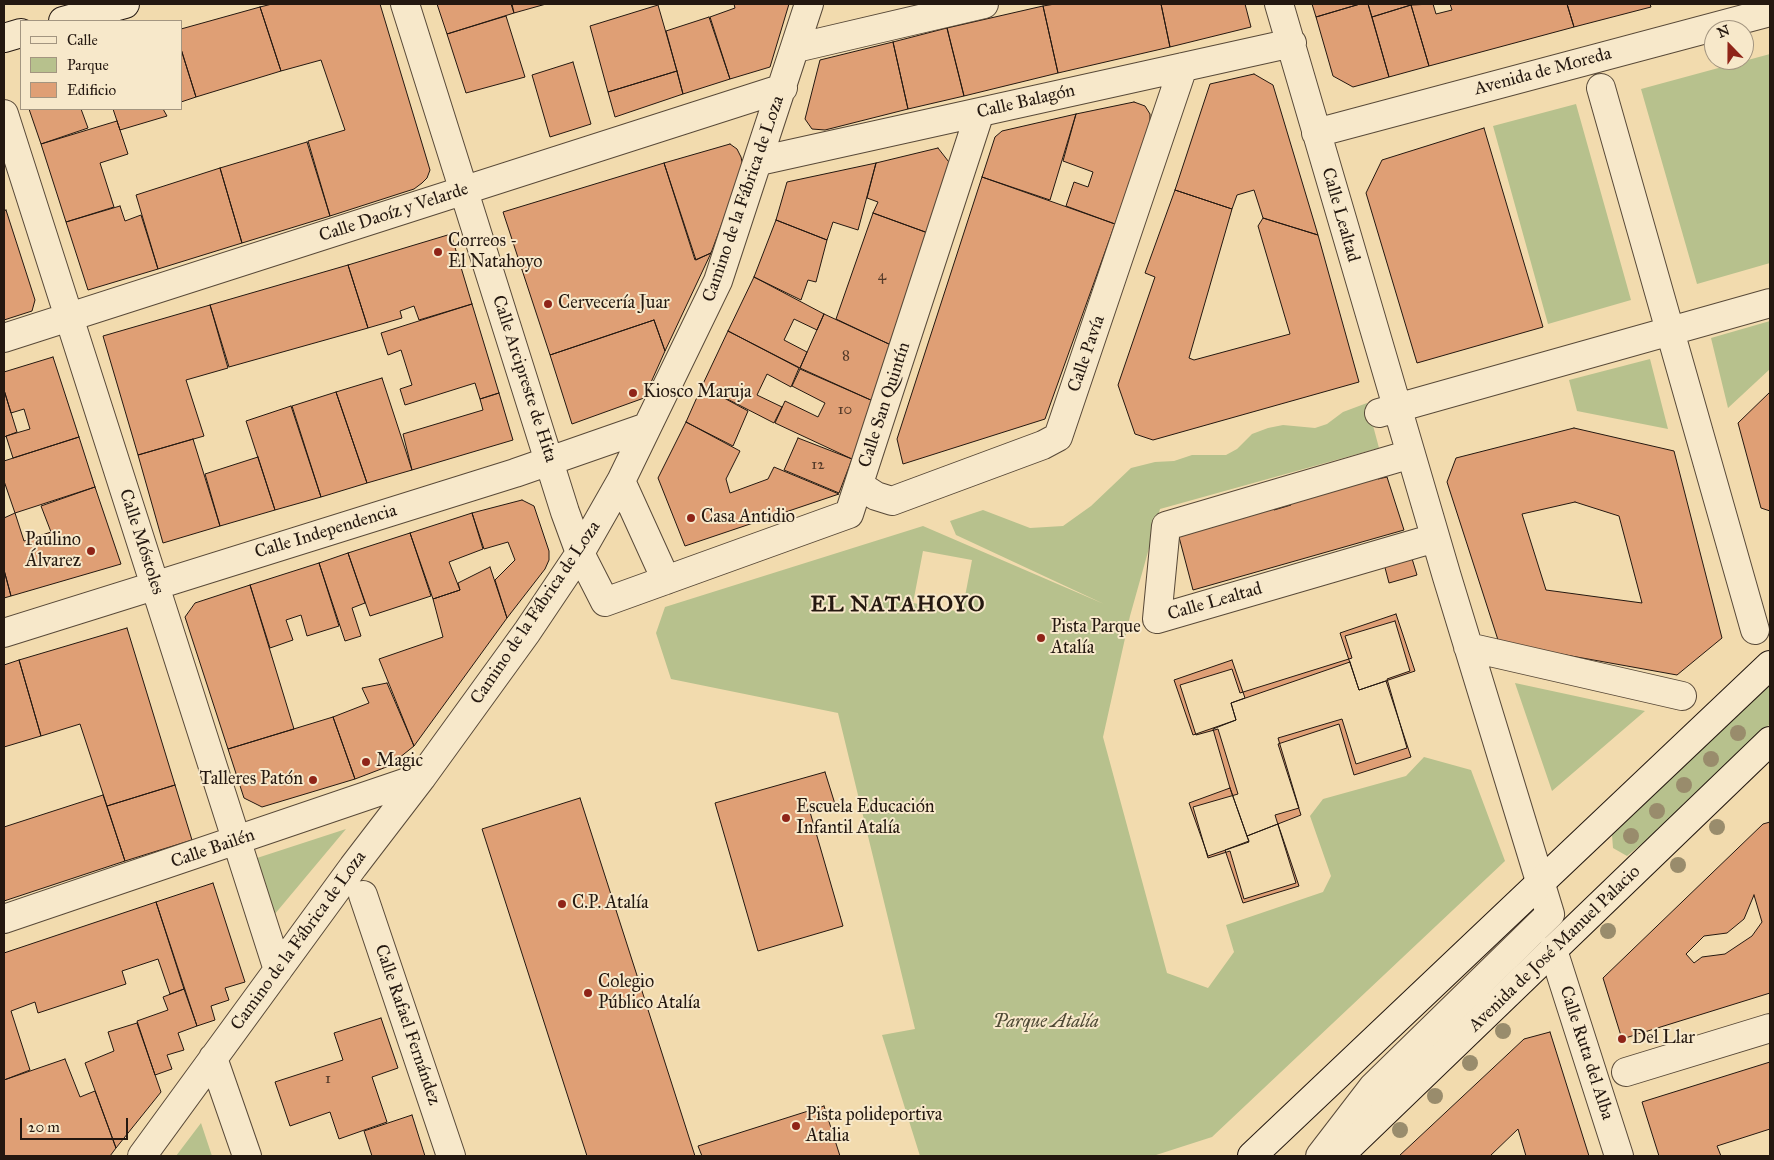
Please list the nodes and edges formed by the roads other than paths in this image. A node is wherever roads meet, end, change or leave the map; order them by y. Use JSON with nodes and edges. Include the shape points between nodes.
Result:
{"nodes":[{"id":1,"x":125,"y":4,"type":"edge"},
{"id":2,"x":405,"y":4,"type":"edge"},
{"id":3,"x":809,"y":4,"type":"edge"},
{"id":4,"x":984,"y":4,"type":"edge"},
{"id":5,"x":1279,"y":4,"type":"edge"},
{"id":6,"x":1770,"y":12,"type":"edge"},
{"id":7,"x":67,"y":20,"type":"edge"},
{"id":8,"x":20,"y":33,"type":"edge"},
{"id":9,"x":4,"y":38,"type":"edge"},
{"id":10,"x":1292,"y":43,"type":"junction"},
{"id":11,"x":796,"y":48,"type":"junction"},
{"id":12,"x":1183,"y":67,"type":"junction"},
{"id":13,"x":783,"y":88,"type":"junction"},
{"id":14,"x":1601,"y":88,"type":"dead end"},
{"id":15,"x":980,"y":112,"type":"junction"},
{"id":16,"x":4,"y":114,"type":"edge"},
{"id":17,"x":1316,"y":133,"type":"junction"},
{"id":18,"x":759,"y":161,"type":"junction"},
{"id":19,"x":464,"y":191,"type":"junction"},
{"id":20,"x":1770,"y":303,"type":"edge"},
{"id":21,"x":69,"y":317,"type":"junction"},
{"id":22,"x":1670,"y":330,"type":"junction"},
{"id":23,"x":4,"y":338,"type":"edge"},
{"id":24,"x":1388,"y":410,"type":"junction"},
{"id":25,"x":647,"y":427,"type":"junction"},
{"id":26,"x":1411,"y":454,"type":"junction"},
{"id":27,"x":550,"y":461,"type":"junction"},
{"id":28,"x":621,"y":481,"type":"junction"},
{"id":29,"x":859,"y":485,"type":"junction"},
{"id":30,"x":1435,"y":538,"type":"junction"},
{"id":31,"x":580,"y":554,"type":"junction"},
{"id":32,"x":666,"y":580,"type":"junction"},
{"id":33,"x":155,"y":586,"type":"junction"},
{"id":34,"x":1755,"y":630,"type":"dead end"},
{"id":35,"x":4,"y":633,"type":"edge"},
{"id":36,"x":1468,"y":648,"type":"junction"},
{"id":37,"x":1770,"y":665,"type":"edge"},
{"id":38,"x":1682,"y":696,"type":"dead end"},
{"id":39,"x":1770,"y":741,"type":"edge"},
{"id":40,"x":422,"y":777,"type":"junction"},
{"id":41,"x":236,"y":841,"type":"junction"},
{"id":42,"x":1541,"y":882,"type":"junction"},
{"id":43,"x":363,"y":895,"type":"dead end"},
{"id":44,"x":4,"y":919,"type":"edge"},
{"id":45,"x":1553,"y":950,"type":"junction"},
{"id":46,"x":278,"y":970,"type":"junction"},
{"id":47,"x":1770,"y":1028,"type":"edge"},
{"id":48,"x":213,"y":1058,"type":"junction"},
{"id":49,"x":1626,"y":1072,"type":"dead end"},
{"id":50,"x":142,"y":1156,"type":"edge"},
{"id":51,"x":247,"y":1156,"type":"edge"},
{"id":52,"x":451,"y":1156,"type":"edge"},
{"id":53,"x":1252,"y":1156,"type":"edge"},
{"id":54,"x":1320,"y":1156,"type":"edge"},
{"id":55,"x":1339,"y":1156,"type":"edge"},
{"id":56,"x":1619,"y":1156,"type":"edge"}],
"edges":[{"from":1,"to":7,"type":"street"},
{"from":2,"to":19,"type":"street","name":"Calle Arcipreste de Hita"},
{"from":3,"to":11,"type":"street","name":"Camino de la Fábrica de Loza"},
{"from":4,"to":11,"type":"street"},
{"from":5,"to":10,"type":"street","name":"Calle Lealtad"},
{"from":6,"to":17,"type":"street","name":"Avenida de Moreda"},
{"from":8,"to":9,"type":"street"},
{"from":10,"to":12,"type":"street","name":"Calle Balagón"},
{"from":10,"to":17,"type":"street","name":"Calle Lealtad"},
{"from":11,"to":13,"type":"street","name":"Camino de la Fábrica de Loza"},
{"from":12,"to":15,"type":"street","name":"Calle Balagón"},
{"from":12,"to":29,"type":"street","name":"Calle Pavía","via":[[1058,437],[892,500],[876,496]]},
{"from":13,"to":18,"type":"street","name":"Camino de la Fábrica de Loza"},
{"from":13,"to":19,"type":"street","name":"Calle Daoíz y Velarde"},
{"from":14,"to":22,"type":"street"},
{"from":15,"to":18,"type":"street","name":"Calle Balagón"},
{"from":15,"to":29,"type":"street","name":"Calle San Quintín"},
{"from":16,"to":21,"type":"street","name":"Calle Móstoles"},
{"from":17,"to":24,"type":"street","name":"Calle Lealtad"},
{"from":18,"to":25,"type":"street","name":"Camino de la Fábrica de Loza","via":[[718,281]]},
{"from":19,"to":21,"type":"street","name":"Calle Daoíz y Velarde"},
{"from":19,"to":27,"type":"street","name":"Calle Arcipreste de Hita"},
{"from":20,"to":22,"type":"street"},
{"from":21,"to":23,"type":"street","name":"Calle Daoíz y Velarde"},
{"from":21,"to":33,"type":"street","name":"Calle Móstoles"},
{"from":22,"to":24,"type":"street"},
{"from":22,"to":34,"type":"street"},
{"from":24,"to":26,"type":"street","name":"Calle Lealtad"},
{"from":25,"to":27,"type":"street","name":"Calle Independencia"},
{"from":25,"to":28,"type":"street","name":"Camino de la Fábrica de Loza"},
{"from":26,"to":30,"type":"street","name":"Calle Lealtad"},
{"from":26,"to":30,"type":"street","name":"Calle Lealtad","via":[[1166,526],[1156,619]]},
{"from":27,"to":31,"type":"street","name":"Calle Arcipreste de Hita"},
{"from":27,"to":33,"type":"street","name":"Calle Independencia"},
{"from":28,"to":31,"type":"street","name":"Camino de la Fábrica de Loza"},
{"from":28,"to":32,"type":"street"},
{"from":29,"to":32,"type":"street","name":"Calle San Quintín","via":[[849,514]]},
{"from":30,"to":36,"type":"street","name":"Calle Lealtad"},
{"from":31,"to":32,"type":"street","name":"Calle San Quintín","via":[[605,602]]},
{"from":31,"to":40,"type":"street","name":"Camino de la Fábrica de Loza"},
{"from":33,"to":35,"type":"street","name":"Calle Independencia"},
{"from":33,"to":41,"type":"street","name":"Calle Móstoles"},
{"from":36,"to":38,"type":"street"},
{"from":36,"to":42,"type":"street","name":"Calle Lealtad"},
{"from":37,"to":42,"type":"street"},
{"from":39,"to":45,"type":"street","name":"Avenida de José Manuel Palacio"},
{"from":40,"to":41,"type":"street","name":"Calle Bailén"},
{"from":40,"to":46,"type":"street","name":"Camino de la Fábrica de Loza"},
{"from":41,"to":44,"type":"street","name":"Calle Bailén"},
{"from":41,"to":46,"type":"street","name":"Calle Móstoles"},
{"from":42,"to":53,"type":"street"},
{"from":42,"to":54,"type":"street","name":"Avenida de José Manuel Palacio","via":[[1550,914],[1373,1087]]},
{"from":43,"to":52,"type":"street","name":"Calle Rafael Fernández"},
{"from":45,"to":55,"type":"street","name":"Avenida de José Manuel Palacio"},
{"from":45,"to":56,"type":"street","name":"Calle Ruta del Alba"},
{"from":46,"to":48,"type":"street","name":"Camino de la Fábrica de Loza"},
{"from":47,"to":49,"type":"street"},
{"from":48,"to":50,"type":"street","name":"Camino de la Fábrica de Loza"},
{"from":48,"to":51,"type":"street"}]}
